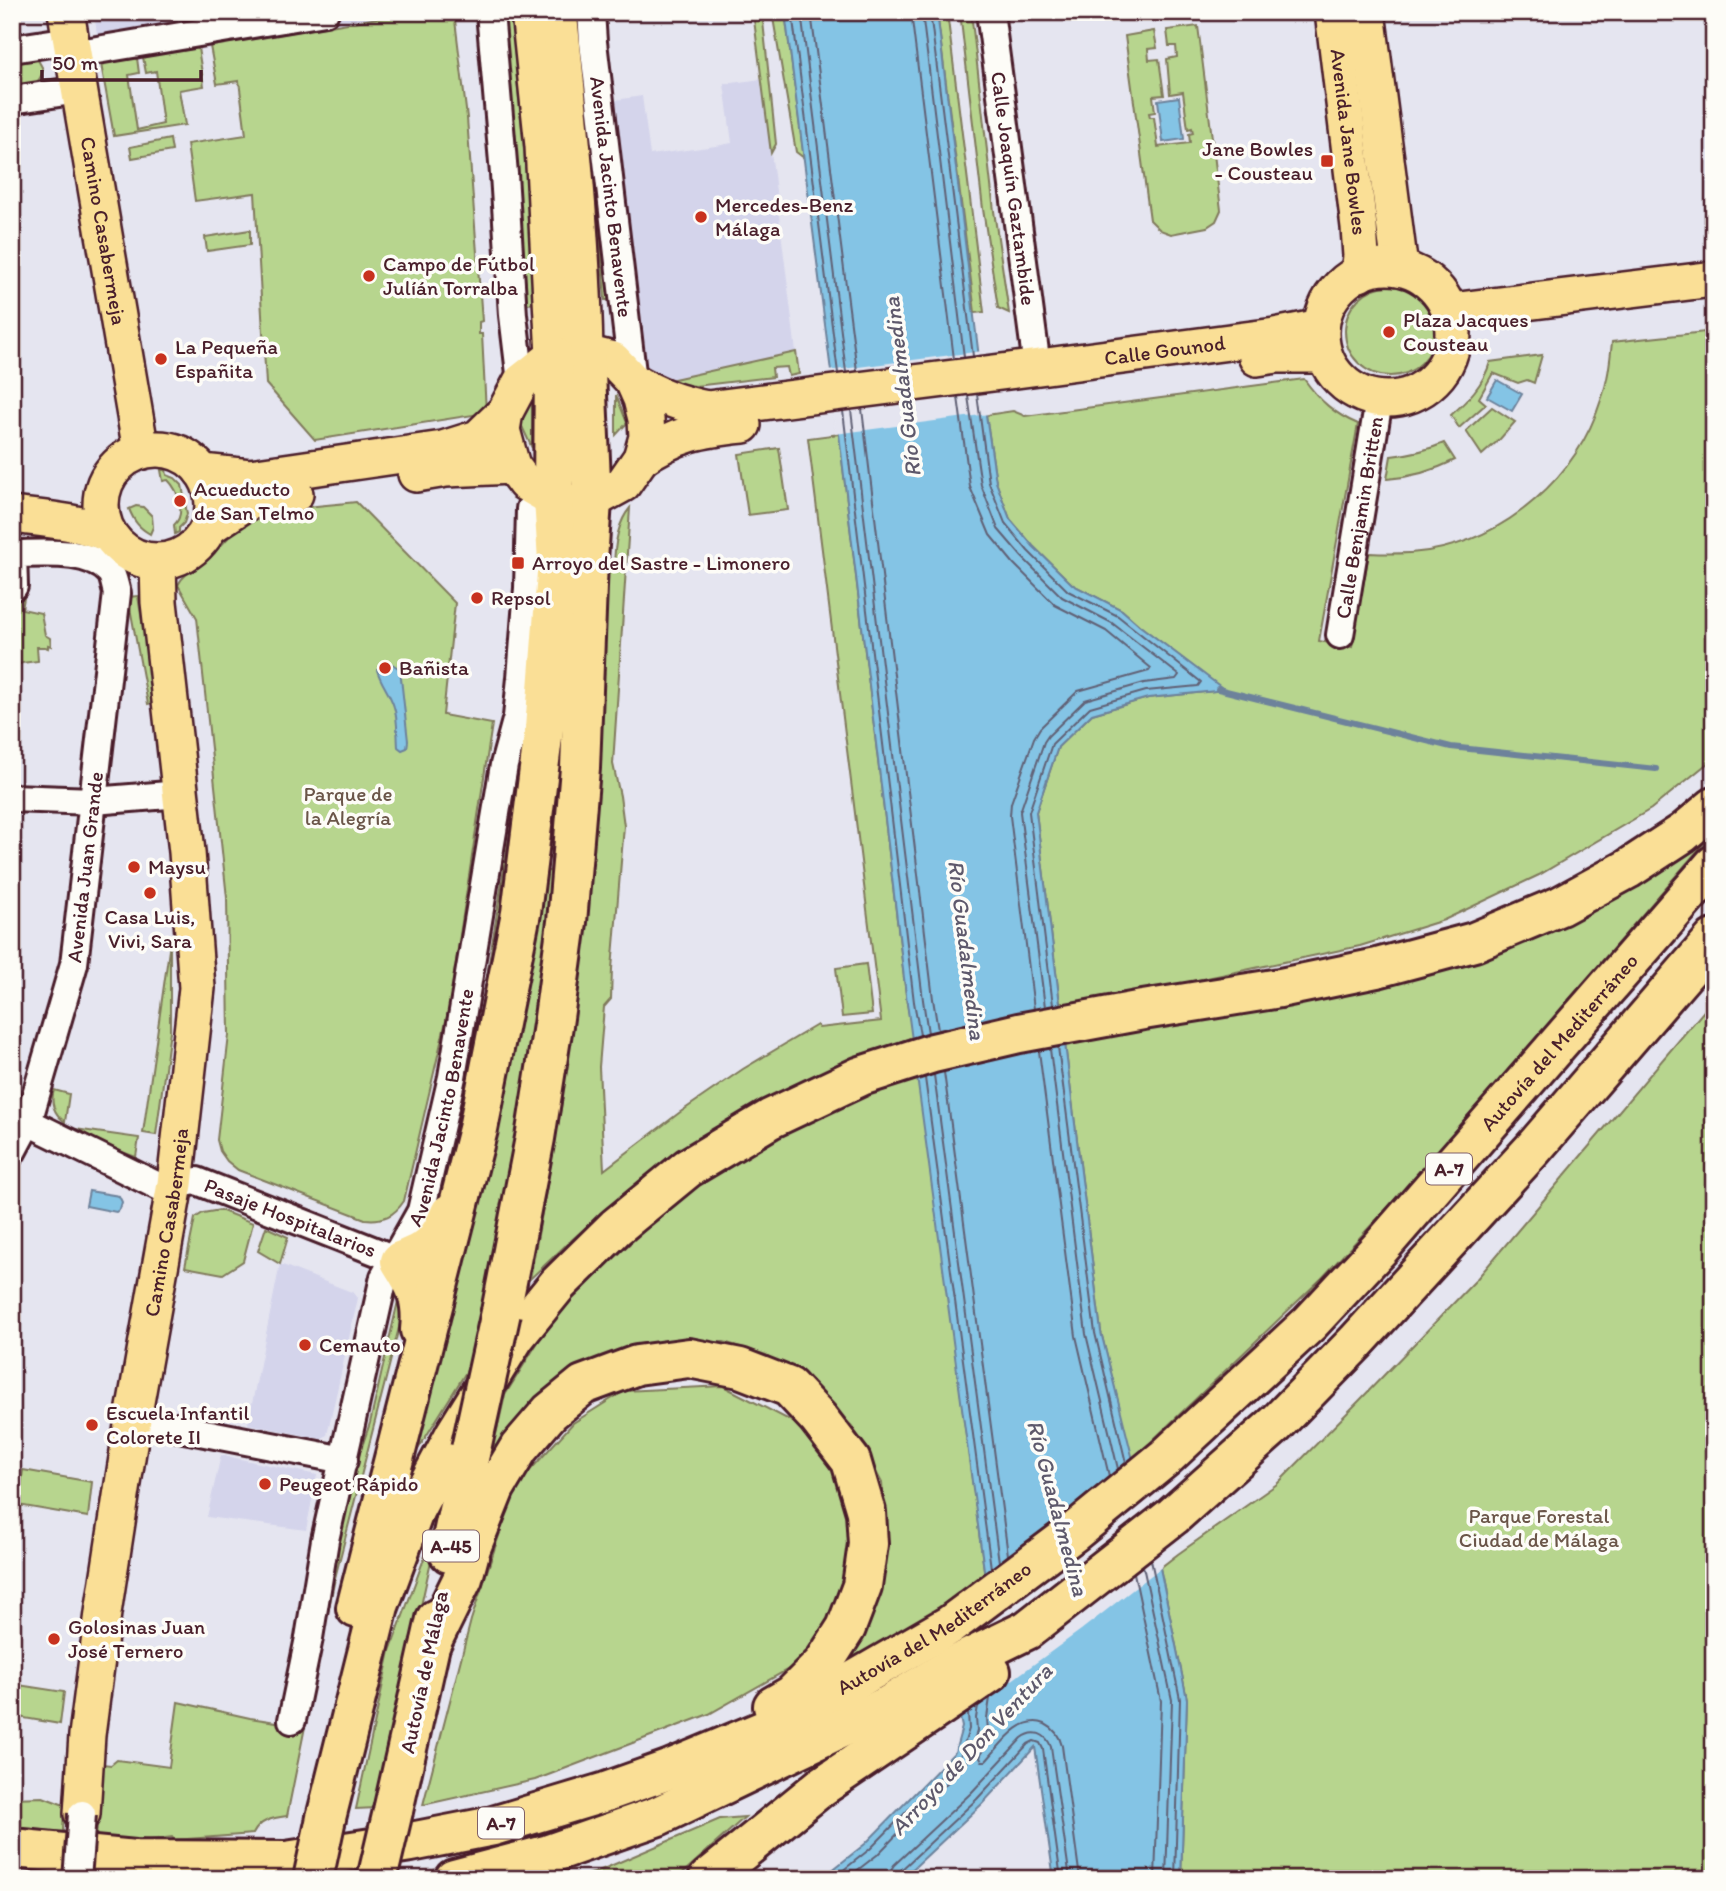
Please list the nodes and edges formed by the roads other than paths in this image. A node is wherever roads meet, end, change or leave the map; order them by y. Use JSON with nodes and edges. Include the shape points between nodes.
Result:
{"nodes":[{"id":1,"x":325,"y":12,"type":"edge"},
{"id":2,"x":490,"y":12,"type":"edge"},
{"id":3,"x":528,"y":12,"type":"edge"},
{"id":4,"x":559,"y":12,"type":"edge"},
{"id":5,"x":592,"y":12,"type":"edge"},
{"id":6,"x":990,"y":12,"type":"edge"},
{"id":7,"x":1333,"y":12,"type":"edge"},
{"id":8,"x":1367,"y":12,"type":"edge"},
{"id":9,"x":69,"y":35,"type":"edge"},
{"id":10,"x":12,"y":48,"type":"edge"},
{"id":11,"x":79,"y":90,"type":"junction"},
{"id":12,"x":12,"y":100,"type":"edge"},
{"id":13,"x":1400,"y":268,"type":"junction"},
{"id":14,"x":1359,"y":274,"type":"junction"},
{"id":15,"x":1714,"y":279,"type":"edge"},
{"id":16,"x":1714,"y":300,"type":"edge"},
{"id":17,"x":1453,"y":321,"type":"junction"},
{"id":18,"x":1322,"y":341,"type":"junction"},
{"id":19,"x":570,"y":355,"type":"junction"},
{"id":20,"x":1019,"y":376,"type":"junction"},
{"id":21,"x":633,"y":381,"type":"junction"},
{"id":22,"x":522,"y":382,"type":"junction"},
{"id":23,"x":1379,"y":401,"type":"junction"},
{"id":24,"x":804,"y":408,"type":"junction"},
{"id":25,"x":505,"y":412,"type":"junction"},
{"id":26,"x":141,"y":451,"type":"junction"},
{"id":27,"x":642,"y":458,"type":"junction"},
{"id":28,"x":512,"y":466,"type":"junction"},
{"id":29,"x":202,"y":471,"type":"junction"},
{"id":30,"x":104,"y":485,"type":"junction"},
{"id":31,"x":554,"y":499,"type":"junction"},
{"id":32,"x":592,"y":501,"type":"junction"},
{"id":33,"x":12,"y":512,"type":"edge"},
{"id":34,"x":209,"y":527,"type":"junction"},
{"id":35,"x":108,"y":534,"type":"junction"},
{"id":36,"x":158,"y":562,"type":"junction"},
{"id":37,"x":14,"y":586,"type":"edge"},
{"id":38,"x":1340,"y":635,"type":"dead end"},
{"id":39,"x":181,"y":794,"type":"junction"},
{"id":40,"x":12,"y":798,"type":"edge"},
{"id":41,"x":93,"y":801,"type":"junction"},
{"id":42,"x":1714,"y":807,"type":"edge"},
{"id":43,"x":1714,"y":865,"type":"edge"},
{"id":44,"x":1714,"y":939,"type":"edge"},
{"id":45,"x":28,"y":1122,"type":"junction"},
{"id":46,"x":12,"y":1152,"type":"edge"},
{"id":47,"x":467,"y":1175,"type":"junction"},
{"id":48,"x":175,"y":1184,"type":"junction"},
{"id":49,"x":397,"y":1259,"type":"junction"},
{"id":50,"x":511,"y":1260,"type":"joint"},
{"id":51,"x":415,"y":1381,"type":"junction"},
{"id":52,"x":133,"y":1419,"type":"junction"},
{"id":53,"x":344,"y":1460,"type":"junction"},
{"id":54,"x":430,"y":1643,"type":"junction"},
{"id":55,"x":956,"y":1680,"type":"junction"},
{"id":56,"x":292,"y":1720,"type":"dead end"},
{"id":57,"x":668,"y":1770,"type":"junction"},
{"id":58,"x":329,"y":1803,"type":"junction"},
{"id":59,"x":82,"y":1814,"type":"joint"},
{"id":60,"x":12,"y":1849,"type":"edge"},
{"id":61,"x":77,"y":1879,"type":"edge"},
{"id":62,"x":313,"y":1879,"type":"edge"},
{"id":63,"x":377,"y":1879,"type":"edge"},
{"id":64,"x":454,"y":1879,"type":"edge"},
{"id":65,"x":708,"y":1879,"type":"edge"}],
"edges":[{"from":1,"to":9,"type":"street"},
{"from":2,"to":22,"type":"street"},
{"from":3,"to":19,"type":"main road","name":"Avenida Jacinto Benavente"},
{"from":4,"to":19,"type":"main road","name":"Avenida Jacinto Benavente","via":[[584,312]]},
{"from":5,"to":21,"type":"street","name":"Avenida Jacinto Benavente"},
{"from":6,"to":20,"type":"street","name":"Calle Joaquín Gaztambide"},
{"from":7,"to":14,"type":"main road","name":"Avenida Jane Bowles","via":[[1359,227]]},
{"from":8,"to":13,"type":"main road","name":"Avenida Jane Bowles"},
{"from":9,"to":10,"type":"street"},
{"from":9,"to":11,"type":"main road","name":"Camino Casabermeja"},
{"from":11,"to":12,"type":"street"},
{"from":11,"to":26,"type":"main road","name":"Camino Casabermeja"},
{"from":13,"to":14,"type":"main road"},
{"from":13,"to":17,"type":"main road","via":[[1425,278],[1439,291]]},
{"from":14,"to":18,"type":"main road","via":[[1343,283],[1329,300]]},
{"from":15,"to":17,"type":"main road"},
{"from":16,"to":17,"type":"main road"},
{"from":17,"to":23,"type":"main road","via":[[1446,366],[1417,394]]},
{"from":18,"to":20,"type":"main road","name":"Calle Gounod","via":[[1277,355]]},
{"from":18,"to":23,"type":"main road","via":[[1335,376],[1352,391]]},
{"from":19,"to":21,"type":"main road","name":"Avenida Jacinto Benavente","via":[[613,360]]},
{"from":19,"to":22,"type":"main road"},
{"from":19,"to":31,"type":"highway","name":"Avenida Jacinto Benavente"},
{"from":19,"to":32,"type":"highway","name":"Avenida Jacinto Benavente"},
{"from":20,"to":24,"type":"main road","name":"Calle Gounod"},
{"from":21,"to":24,"type":"main road","via":[[679,403],[707,409]]},
{"from":21,"to":27,"type":"main road","name":"Avenida Jacinto Benavente","via":[[646,419]]},
{"from":22,"to":25,"type":"main road"},
{"from":23,"to":38,"type":"street","name":"Calle Benjamin Britten"},
{"from":24,"to":27,"type":"main road","via":[[706,428],[663,444]]},
{"from":25,"to":28,"type":"main road","via":[[502,430]]},
{"from":25,"to":29,"type":"main road","via":[[478,438],[443,449],[250,477]]},
{"from":26,"to":29,"type":"main road","via":[[164,448],[188,458]]},
{"from":26,"to":30,"type":"main road","via":[[119,464]]},
{"from":27,"to":32,"type":"main road","via":[[624,484]]},
{"from":28,"to":31,"type":"main road","via":[[525,483]]},
{"from":28,"to":34,"type":"main road","via":[[446,469],[247,502]]},
{"from":29,"to":34,"type":"main road","via":[[213,496]]},
{"from":30,"to":33,"type":"main road","via":[[88,495]]},
{"from":30,"to":35,"type":"main road","via":[[101,515]]},
{"from":31,"to":32,"type":"main road"},
{"from":31,"to":47,"type":"highway","name":"Avenida Jacinto Benavente","via":[[557,560],[544,729],[521,913]]},
{"from":31,"to":49,"type":"street","name":"Avenida Jacinto Benavente","via":[[530,509],[517,717],[504,765],[454,1064],[421,1211]]},
{"from":32,"to":50,"type":"highway","name":"Avenida Jacinto Benavente","via":[[580,768],[567,922],[535,1138]]},
{"from":33,"to":35,"type":"main road"},
{"from":34,"to":36,"type":"main road","via":[[184,555]]},
{"from":35,"to":36,"type":"main road","via":[[126,552]]},
{"from":36,"to":39,"type":"main road","name":"Camino Casabermeja"},
{"from":37,"to":41,"type":"street","name":"Avenida Juan Grande","via":[[12,554],[68,554],[93,561],[111,573],[117,593]]},
{"from":39,"to":41,"type":"street"},
{"from":39,"to":48,"type":"main road","name":"Camino Casabermeja","via":[[197,988]]},
{"from":40,"to":41,"type":"street"},
{"from":41,"to":45,"type":"street","name":"Avenida Juan Grande","via":[[74,964]]},
{"from":42,"to":58,"type":"highway","via":[[1628,869],[1560,906],[1474,942],[1280,988],[1018,1033],[933,1053],[861,1076],[770,1119],[688,1168],[616,1227],[558,1284],[515,1337],[456,1434],[415,1509],[379,1606]]},
{"from":43,"to":57,"type":"highway","name":"Autovía del Mediterráneo","number":"A-7","via":[[1381,1248],[1310,1323],[1166,1457],[950,1625],[781,1723]]},
{"from":44,"to":55,"type":"highway","number":"A-7","via":[[1533,1149],[1276,1424],[1173,1516],[1027,1630],[992,1671]]},
{"from":45,"to":46,"type":"street","name":"Avenida Juan Grande"},
{"from":45,"to":48,"type":"street","name":"Pasaje Hospitalarios","via":[[160,1187]]},
{"from":47,"to":49,"type":"highway","via":[[442,1231],[424,1251]]},
{"from":47,"to":51,"type":"highway"},
{"from":48,"to":49,"type":"street","name":"Pasaje Hospitalarios","via":[[197,1181]]},
{"from":48,"to":52,"type":"main road","name":"Camino Casabermeja"},
{"from":49,"to":51,"type":"highway","via":[[418,1292],[421,1307]]},
{"from":49,"to":53,"type":"street","name":"Avenida Jacinto Benavente","via":[[384,1277]]},
{"from":50,"to":54,"type":"highway","name":"Autovía de Málaga","number":"A-45","bridge":true},
{"from":51,"to":58,"type":"highway","via":[[352,1624],[330,1735]]},
{"from":52,"to":53,"type":"street"},
{"from":52,"to":59,"type":"main road","name":"Camino Casabermeja","via":[[87,1735]]},
{"from":53,"to":56,"type":"street","name":"Avenida Jacinto Benavente"},
{"from":54,"to":57,"type":"highway","via":[[463,1578],[495,1489],[519,1448],[550,1412],[583,1385],[638,1365],[689,1358],[740,1368],[789,1387],[851,1461],[866,1512],[868,1544],[862,1586],[846,1628],[823,1664],[792,1695]]},
{"from":54,"to":63,"type":"highway","name":"Autovía de Málaga","number":"A-45","bridge":true},
{"from":55,"to":64,"type":"highway","name":"Autovía del Mediterráneo","number":"A-7","via":[[887,1706],[658,1816],[549,1854]]},
{"from":55,"to":65,"type":"highway"},
{"from":57,"to":60,"type":"highway","name":"Autovía del Mediterráneo","number":"A-7","via":[[493,1825],[285,1861],[135,1860]]},
{"from":58,"to":62,"type":"highway","bridge":true},
{"from":59,"to":61,"type":"street","name":"Camino Casabermeja","bridge":true}]}
